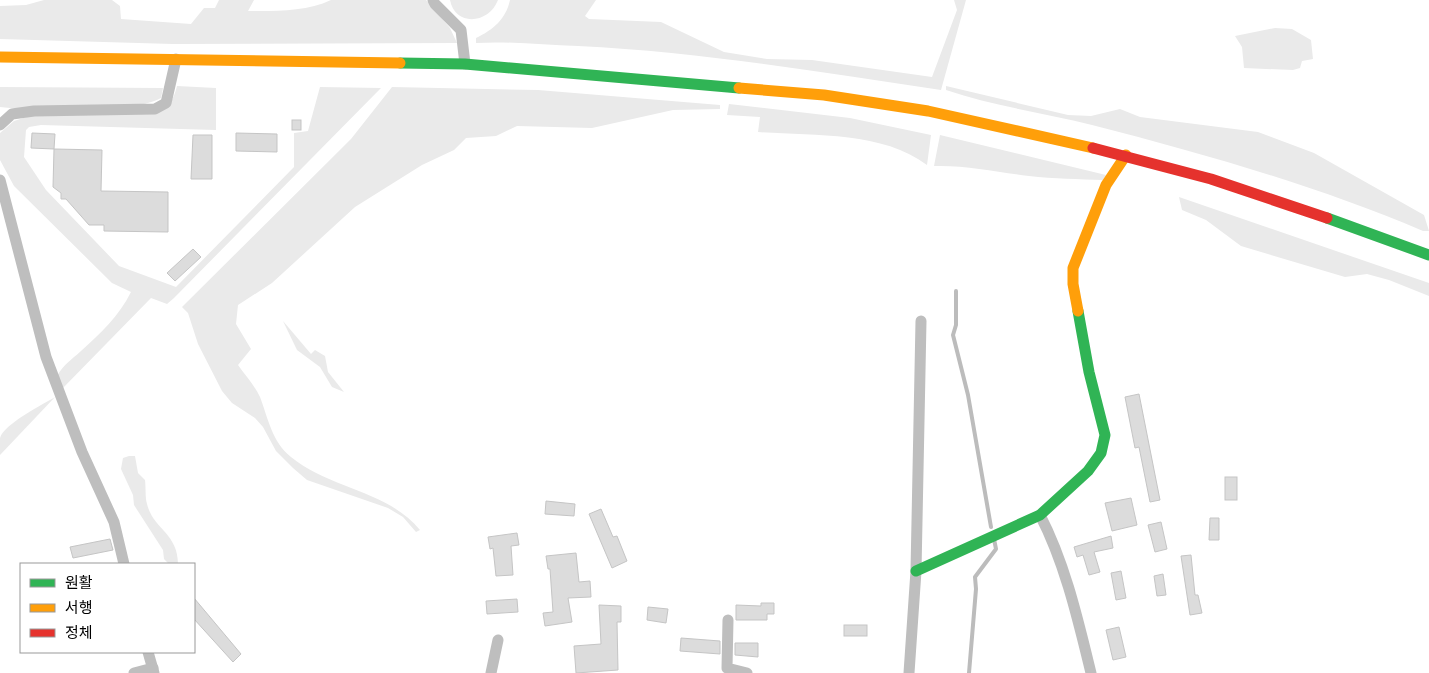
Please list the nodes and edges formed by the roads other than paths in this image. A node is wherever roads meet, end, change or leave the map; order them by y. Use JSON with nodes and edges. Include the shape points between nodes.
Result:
{"nodes":[{"id":1,"x":433,"y":0,"type":"edge"},
{"id":2,"x":0,"y":56,"type":"edge"},
{"id":3,"x":176,"y":60,"type":"junction"},
{"id":4,"x":464,"y":64,"type":"junction"},
{"id":5,"x":1,"y":122,"type":"edge"},
{"id":6,"x":1126,"y":155,"type":"junction"},
{"id":7,"x":0,"y":180,"type":"edge"},
{"id":8,"x":1429,"y":255,"type":"edge"},
{"id":9,"x":921,"y":322,"type":"dead end"},
{"id":10,"x":1040,"y":514,"type":"junction"},
{"id":11,"x":124,"y":563,"type":"edge"},
{"id":12,"x":916,"y":571,"type":"junction"},
{"id":13,"x":728,"y":620,"type":"dead end"},
{"id":14,"x":498,"y":640,"type":"dead end"},
{"id":15,"x":148,"y":653,"type":"edge"},
{"id":16,"x":153,"y":671,"type":"edge"},
{"id":17,"x":134,"y":673,"type":"edge"},
{"id":18,"x":491,"y":673,"type":"edge"},
{"id":19,"x":747,"y":673,"type":"edge"},
{"id":20,"x":909,"y":673,"type":"edge"},
{"id":21,"x":1091,"y":673,"type":"edge"}],
"edges":[{"from":1,"to":4,"type":"street","via":[[461,30]]},
{"from":2,"to":3,"type":"main road"},
{"from":3,"to":4,"type":"main road"},
{"from":3,"to":5,"type":"street","via":[[166,103],[155,109],[34,111],[12,114]]},
{"from":4,"to":6,"type":"main road","via":[[824,95],[928,111]]},
{"from":6,"to":8,"type":"main road","via":[[1211,179],[1377,234]]},
{"from":6,"to":10,"type":"main road","via":[[1106,184],[1073,268],[1089,372],[1105,435],[1101,453],[1088,471]]},
{"from":7,"to":11,"type":"street","via":[[46,357],[82,452],[114,522]]},
{"from":9,"to":12,"type":"street"},
{"from":10,"to":12,"type":"main road"},
{"from":10,"to":21,"type":"street","via":[[1060,563]]},
{"from":12,"to":20,"type":"street"},
{"from":13,"to":19,"type":"street","via":[[727,668]]},
{"from":14,"to":18,"type":"street"},
{"from":15,"to":16,"type":"street"},
{"from":16,"to":17,"type":"street"}]}
